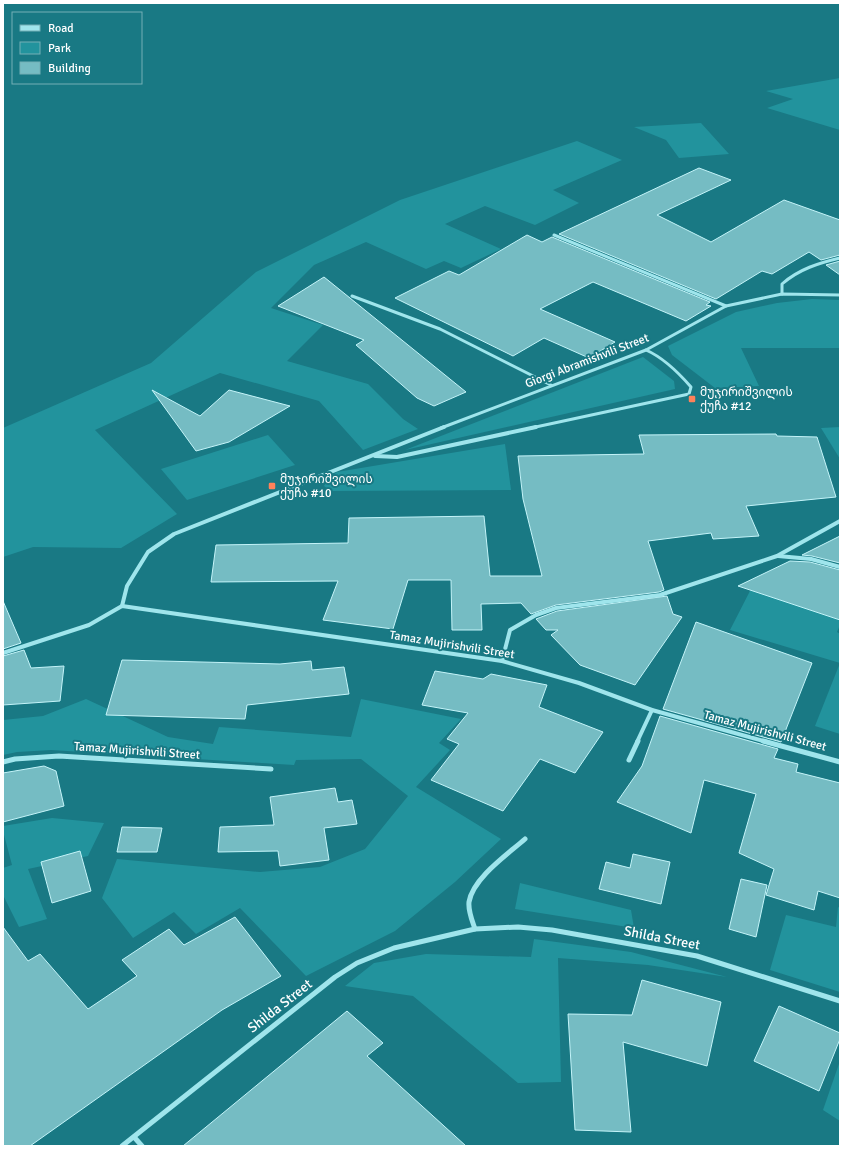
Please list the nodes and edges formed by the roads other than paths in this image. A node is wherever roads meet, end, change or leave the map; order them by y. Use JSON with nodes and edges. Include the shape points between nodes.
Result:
{"nodes":[{"id":1,"x":554,"y":235,"type":"dead end"},
{"id":2,"x":840,"y":258,"type":"edge"},
{"id":3,"x":782,"y":294,"type":"junction"},
{"id":4,"x":840,"y":295,"type":"edge"},
{"id":5,"x":352,"y":296,"type":"dead end"},
{"id":6,"x":726,"y":306,"type":"junction"},
{"id":7,"x":646,"y":350,"type":"junction"},
{"id":8,"x":551,"y":385,"type":"junction"},
{"id":9,"x":372,"y":456,"type":"junction"},
{"id":10,"x":840,"y":521,"type":"edge"},
{"id":11,"x":777,"y":556,"type":"junction"},
{"id":12,"x":840,"y":567,"type":"edge"},
{"id":13,"x":122,"y":606,"type":"junction"},
{"id":14,"x":3,"y":652,"type":"edge"},
{"id":15,"x":502,"y":661,"type":"junction"},
{"id":16,"x":652,"y":710,"type":"junction"},
{"id":17,"x":629,"y":760,"type":"dead end"},
{"id":18,"x":3,"y":762,"type":"edge"},
{"id":19,"x":840,"y":762,"type":"edge"},
{"id":20,"x":271,"y":769,"type":"dead end"},
{"id":21,"x":525,"y":839,"type":"dead end"},
{"id":22,"x":475,"y":929,"type":"junction"},
{"id":23,"x":840,"y":1001,"type":"edge"},
{"id":24,"x":134,"y":1137,"type":"junction"},
{"id":25,"x":122,"y":1146,"type":"edge"},
{"id":26,"x":142,"y":1146,"type":"edge"}],
"edges":[{"from":1,"to":6,"type":"street"},
{"from":2,"to":3,"type":"street","via":[[790,276],[782,284]]},
{"from":3,"to":4,"type":"street","name":"Giorgi Abramishvili Street"},
{"from":3,"to":6,"type":"street","name":"Giorgi Abramishvili Street"},
{"from":5,"to":8,"type":"street","via":[[440,329]]},
{"from":6,"to":7,"type":"street","name":"Giorgi Abramishvili Street"},
{"from":7,"to":8,"type":"street","name":"Giorgi Abramishvili Street"},
{"from":7,"to":9,"type":"street","via":[[654,353],[686,380],[691,386],[688,394],[397,457]]},
{"from":8,"to":9,"type":"street","name":"Giorgi Abramishvili Street"},
{"from":9,"to":13,"type":"street","via":[[174,534],[148,552],[127,586]]},
{"from":10,"to":11,"type":"street"},
{"from":11,"to":12,"type":"street","via":[[811,559]]},
{"from":11,"to":15,"type":"street","via":[[660,595],[556,608],[536,615],[510,630]]},
{"from":13,"to":14,"type":"street","via":[[89,625]]},
{"from":13,"to":15,"type":"street","name":"Tamaz Mujirishvili Street"},
{"from":15,"to":16,"type":"street","name":"Tamaz Mujirishvili Street","via":[[579,682]]},
{"from":16,"to":17,"type":"street"},
{"from":16,"to":19,"type":"street","name":"Tamaz Mujirishvili Street"},
{"from":18,"to":20,"type":"street","name":"Tamaz Mujirishvili Street","via":[[59,756]]},
{"from":21,"to":22,"type":"street","via":[[479,882],[470,900],[470,914]]},
{"from":22,"to":23,"type":"street","name":"Shilda Street","via":[[518,927],[552,930],[697,956]]},
{"from":22,"to":24,"type":"street","name":"Shilda Street","via":[[394,948],[357,963],[335,977]]},
{"from":24,"to":25,"type":"street","name":"Shilda Street"},
{"from":24,"to":26,"type":"street"}]}
